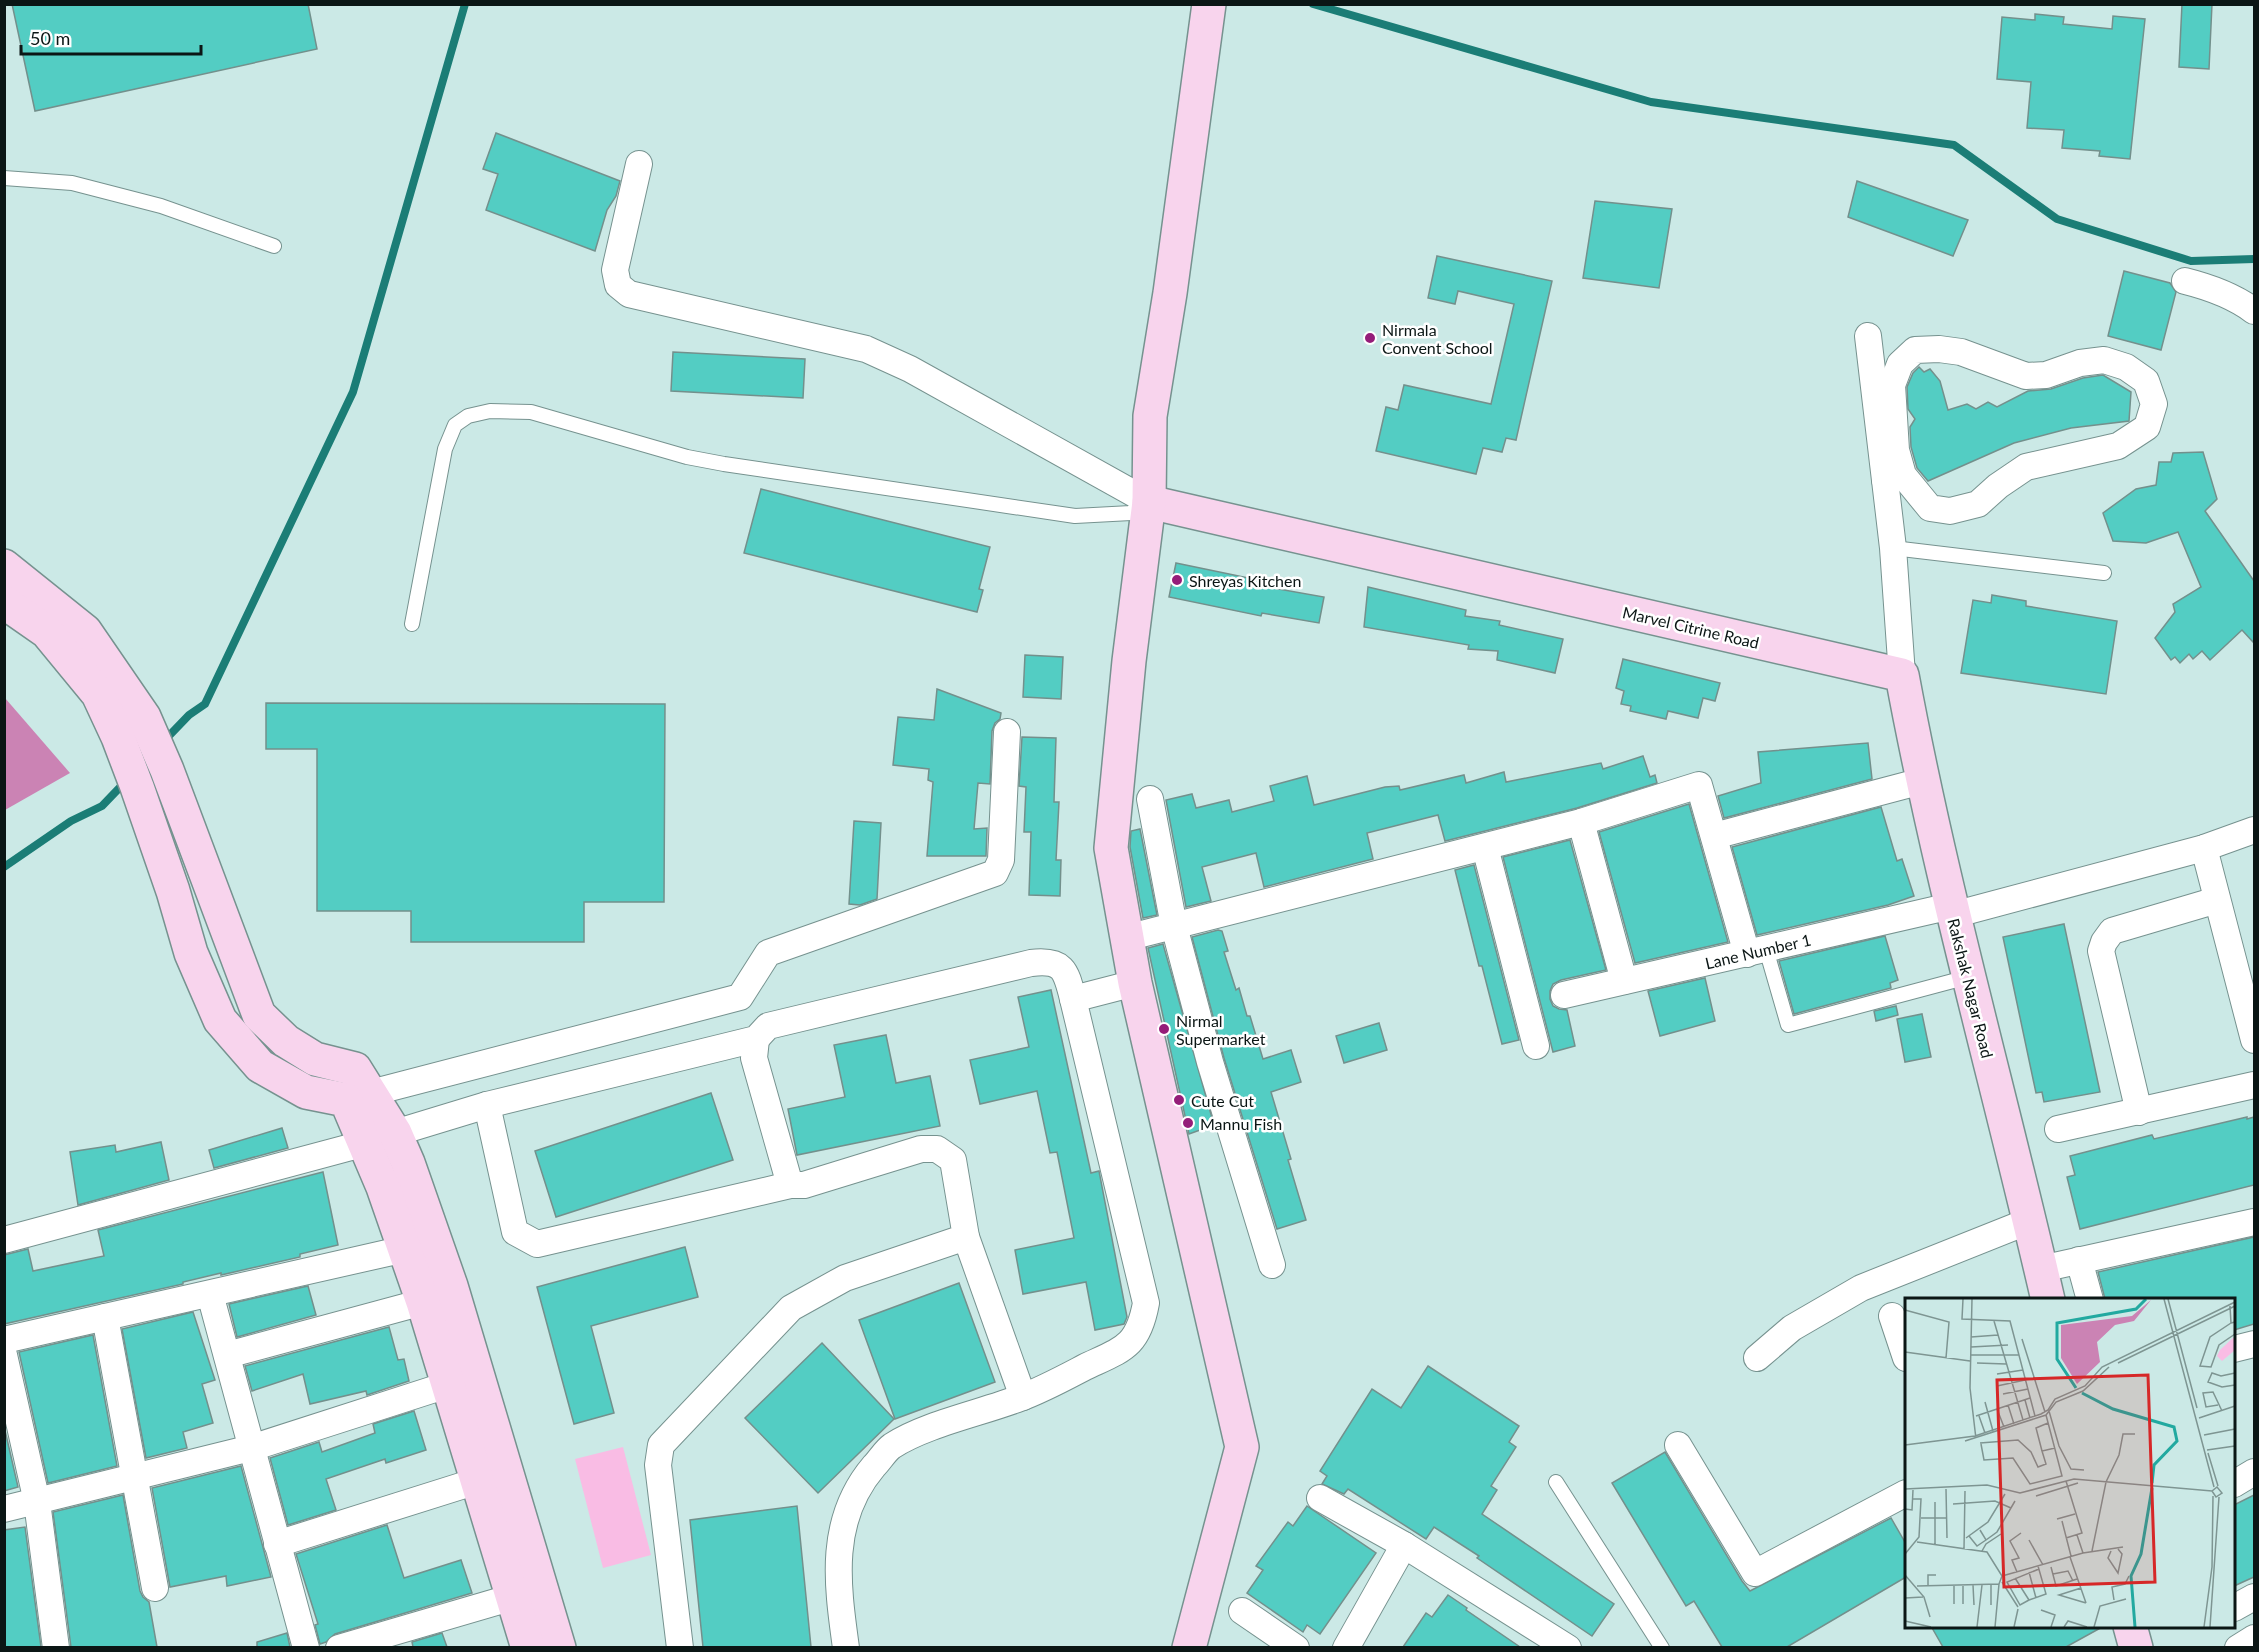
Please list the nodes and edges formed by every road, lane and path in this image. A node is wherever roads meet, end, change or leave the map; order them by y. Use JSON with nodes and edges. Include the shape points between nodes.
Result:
{"nodes":[{"id":1,"x":1209,"y":4,"type":"edge"},
{"id":2,"x":639,"y":164,"type":"dead end"},
{"id":3,"x":4,"y":178,"type":"edge"},
{"id":4,"x":274,"y":246,"type":"dead end"},
{"id":5,"x":2185,"y":281,"type":"dead end"},
{"id":6,"x":2254,"y":311,"type":"edge"},
{"id":7,"x":1868,"y":336,"type":"dead end"},
{"id":8,"x":1894,"y":477,"type":"junction"},
{"id":9,"x":1147,"y":501,"type":"junction"},
{"id":10,"x":1893,"y":548,"type":"junction"},
{"id":11,"x":4,"y":566,"type":"edge"},
{"id":12,"x":2104,"y":573,"type":"dead end"},
{"id":13,"x":4,"y":602,"type":"edge"},
{"id":14,"x":412,"y":624,"type":"dead end"},
{"id":15,"x":1902,"y":675,"type":"junction"},
{"id":16,"x":1007,"y":732,"type":"dead end"},
{"id":17,"x":1922,"y":781,"type":"junction"},
{"id":18,"x":172,"y":783,"type":"junction"},
{"id":19,"x":1150,"y":799,"type":"dead end"},
{"id":20,"x":142,"y":801,"type":"junction"},
{"id":21,"x":1581,"y":822,"type":"junction"},
{"id":22,"x":2254,"y":830,"type":"edge"},
{"id":23,"x":1714,"y":836,"type":"junction"},
{"id":24,"x":1485,"y":847,"type":"junction"},
{"id":25,"x":2204,"y":848,"type":"junction"},
{"id":26,"x":2217,"y":900,"type":"junction"},
{"id":27,"x":1952,"y":910,"type":"junction"},
{"id":28,"x":1174,"y":926,"type":"junction"},
{"id":29,"x":1126,"y":938,"type":"junction"},
{"id":30,"x":1757,"y":951,"type":"junction"},
{"id":31,"x":1968,"y":976,"type":"junction"},
{"id":32,"x":1624,"y":981,"type":"junction"},
{"id":33,"x":1136,"y":983,"type":"junction"},
{"id":34,"x":1564,"y":995,"type":"dead end"},
{"id":35,"x":1073,"y":999,"type":"junction"},
{"id":36,"x":756,"y":1039,"type":"junction"},
{"id":37,"x":2254,"y":1040,"type":"edge"},
{"id":38,"x":1536,"y":1046,"type":"dead end"},
{"id":39,"x":2254,"y":1085,"type":"edge"},
{"id":40,"x":359,"y":1096,"type":"junction"},
{"id":41,"x":487,"y":1105,"type":"junction"},
{"id":42,"x":2139,"y":1112,"type":"junction"},
{"id":43,"x":2058,"y":1129,"type":"dead end"},
{"id":44,"x":380,"y":1138,"type":"junction"},
{"id":45,"x":790,"y":1185,"type":"junction"},
{"id":46,"x":2029,"y":1221,"type":"junction"},
{"id":47,"x":2254,"y":1221,"type":"edge"},
{"id":48,"x":966,"y":1237,"type":"junction"},
{"id":49,"x":4,"y":1240,"type":"edge"},
{"id":50,"x":405,"y":1249,"type":"junction"},
{"id":51,"x":2079,"y":1260,"type":"junction"},
{"id":52,"x":1272,"y":1265,"type":"dead end"},
{"id":53,"x":2045,"y":1284,"type":"edge"},
{"id":54,"x":210,"y":1294,"type":"junction"},
{"id":55,"x":2090,"y":1298,"type":"edge"},
{"id":56,"x":423,"y":1302,"type":"junction"},
{"id":57,"x":1892,"y":1316,"type":"dead end"},
{"id":58,"x":105,"y":1317,"type":"junction"},
{"id":59,"x":4,"y":1340,"type":"edge"},
{"id":60,"x":2254,"y":1344,"type":"edge"},
{"id":61,"x":2235,"y":1349,"type":"edge"},
{"id":62,"x":4,"y":1355,"type":"edge"},
{"id":63,"x":227,"y":1355,"type":"junction"},
{"id":64,"x":1905,"y":1355,"type":"edge"},
{"id":65,"x":1757,"y":1358,"type":"dead end"},
{"id":66,"x":447,"y":1384,"type":"junction"},
{"id":67,"x":1023,"y":1397,"type":"junction"},
{"id":68,"x":1678,"y":1445,"type":"dead end"},
{"id":69,"x":251,"y":1448,"type":"junction"},
{"id":70,"x":2254,"y":1472,"type":"edge"},
{"id":71,"x":135,"y":1477,"type":"junction"},
{"id":72,"x":477,"y":1481,"type":"junction"},
{"id":73,"x":1556,"y":1482,"type":"dead end"},
{"id":74,"x":2235,"y":1483,"type":"edge"},
{"id":75,"x":1905,"y":1494,"type":"edge"},
{"id":76,"x":1320,"y":1498,"type":"dead end"},
{"id":77,"x":37,"y":1502,"type":"junction"},
{"id":78,"x":4,"y":1509,"type":"edge"},
{"id":79,"x":277,"y":1544,"type":"junction"},
{"id":80,"x":1404,"y":1545,"type":"junction"},
{"id":81,"x":156,"y":1588,"type":"dead end"},
{"id":82,"x":513,"y":1597,"type":"junction"},
{"id":83,"x":2254,"y":1597,"type":"edge"},
{"id":84,"x":2235,"y":1607,"type":"edge"},
{"id":85,"x":1242,"y":1611,"type":"dead end"},
{"id":86,"x":2131,"y":1628,"type":"edge"},
{"id":87,"x":2254,"y":1638,"type":"edge"},
{"id":88,"x":56,"y":1647,"type":"edge"},
{"id":89,"x":306,"y":1647,"type":"edge"},
{"id":90,"x":339,"y":1647,"type":"edge"},
{"id":91,"x":528,"y":1647,"type":"edge"},
{"id":92,"x":559,"y":1647,"type":"edge"},
{"id":93,"x":680,"y":1647,"type":"edge"},
{"id":94,"x":846,"y":1647,"type":"edge"},
{"id":95,"x":1189,"y":1647,"type":"edge"},
{"id":96,"x":1296,"y":1647,"type":"edge"},
{"id":97,"x":1346,"y":1647,"type":"edge"},
{"id":98,"x":1568,"y":1647,"type":"edge"},
{"id":99,"x":1662,"y":1647,"type":"edge"},
{"id":100,"x":2136,"y":1647,"type":"edge"},
{"id":101,"x":2238,"y":1647,"type":"edge"}],
"edges":[{"from":1,"to":9,"type":"street","via":[[1150,416]]},
{"from":2,"to":9,"type":"street","via":[[615,270],[618,285],[629,294],[866,349],[910,369]]},
{"from":3,"to":4,"type":"lane","via":[[72,183],[161,206]]},
{"from":5,"to":6,"type":"street","via":[[2242,301]]},
{"from":7,"to":8,"type":"street"},
{"from":8,"to":8,"type":"street","via":[[1892,385],[1900,364],[1915,350],[1961,352],[2026,376],[2046,375],[2080,363],[2104,360],[2146,381],[2154,404],[2147,427],[2118,446],[2026,467],[1978,504],[1950,511],[1930,508]]},
{"from":8,"to":10,"type":"street"},
{"from":9,"to":14,"type":"lane","via":[[1131,513],[1076,516],[724,464],[531,412],[490,411],[468,416],[455,425],[445,449]]},
{"from":9,"to":15,"type":"street","name":"Marvel Citrine Road"},
{"from":9,"to":29,"type":"street","via":[[1111,848]]},
{"from":10,"to":12,"type":"lane"},
{"from":10,"to":15,"type":"street"},
{"from":11,"to":18,"type":"street","via":[[85,631],[144,717]]},
{"from":13,"to":20,"type":"street","via":[[47,633],[98,694]]},
{"from":15,"to":17,"type":"street","name":"Rakshak Nagar Road"},
{"from":16,"to":40,"type":"street","via":[[1001,861],[995,873],[768,953],[740,997]]},
{"from":17,"to":23,"type":"street"},
{"from":17,"to":27,"type":"street","name":"Rakshak Nagar Road"},
{"from":18,"to":20,"type":"street"},
{"from":18,"to":40,"type":"street","via":[[259,1015],[286,1041],[315,1059],[355,1069]]},
{"from":19,"to":28,"type":"street"},
{"from":20,"to":40,"type":"street","via":[[191,953],[220,1020],[260,1066],[306,1092]]},
{"from":21,"to":23,"type":"street","via":[[1699,785]]},
{"from":21,"to":24,"type":"street"},
{"from":21,"to":32,"type":"street"},
{"from":22,"to":25,"type":"street","name":"Lane Number 1"},
{"from":23,"to":30,"type":"street"},
{"from":24,"to":28,"type":"street"},
{"from":24,"to":38,"type":"street"},
{"from":25,"to":26,"type":"street"},
{"from":25,"to":27,"type":"street","name":"Lane Number 1"},
{"from":26,"to":37,"type":"street"},
{"from":26,"to":42,"type":"street","via":[[2112,931],[2104,942],[2101,951]]},
{"from":27,"to":30,"type":"street","name":"Lane Number 1"},
{"from":27,"to":31,"type":"street","name":"Rakshak Nagar Road"},
{"from":28,"to":29,"type":"street"},
{"from":28,"to":52,"type":"street","via":[[1210,1062]]},
{"from":29,"to":33,"type":"street"},
{"from":30,"to":31,"type":"lane","via":[[1788,1025]]},
{"from":30,"to":32,"type":"street","name":"Lane Number 1"},
{"from":31,"to":46,"type":"street","name":"Rakshak Nagar Road"},
{"from":32,"to":34,"type":"street","name":"Lane Number 1"},
{"from":33,"to":35,"type":"street"},
{"from":33,"to":95,"type":"street","via":[[1242,1447]]},
{"from":35,"to":36,"type":"street","via":[[1062,967],[1049,961],[1031,963],[768,1026]]},
{"from":35,"to":67,"type":"street","via":[[1146,1303],[1134,1339],[1118,1352]]},
{"from":36,"to":41,"type":"street"},
{"from":36,"to":45,"type":"street","via":[[754,1058]]},
{"from":39,"to":42,"type":"street"},
{"from":40,"to":44,"type":"street"},
{"from":41,"to":44,"type":"street"},
{"from":41,"to":45,"type":"street","via":[[515,1232],[537,1244]]},
{"from":42,"to":43,"type":"street"},
{"from":44,"to":49,"type":"street"},
{"from":44,"to":50,"type":"street"},
{"from":44,"to":92,"type":"street","via":[[408,1163],[451,1286]]},
{"from":45,"to":48,"type":"street","via":[[804,1185],[921,1149],[937,1149],[953,1160]]},
{"from":46,"to":53,"type":"street","name":"Rakshak Nagar Road"},
{"from":46,"to":65,"type":"street","via":[[1862,1288],[1792,1328]]},
{"from":47,"to":51,"type":"street"},
{"from":48,"to":67,"type":"street"},
{"from":48,"to":93,"type":"street","via":[[845,1278],[791,1308],[662,1445],[658,1465]]},
{"from":50,"to":54,"type":"street"},
{"from":50,"to":56,"type":"street"},
{"from":51,"to":53,"type":"street"},
{"from":51,"to":55,"type":"street"},
{"from":54,"to":58,"type":"street"},
{"from":54,"to":63,"type":"street"},
{"from":56,"to":63,"type":"street"},
{"from":56,"to":66,"type":"street"},
{"from":57,"to":64,"type":"street"},
{"from":58,"to":59,"type":"street"},
{"from":58,"to":71,"type":"street"},
{"from":60,"to":61,"type":"street"},
{"from":62,"to":77,"type":"street"},
{"from":63,"to":69,"type":"street"},
{"from":66,"to":69,"type":"street"},
{"from":66,"to":72,"type":"street"},
{"from":67,"to":94,"type":"street","via":[[922,1432],[891,1447],[867,1474],[850,1501],[840,1536],[838,1567]]},
{"from":68,"to":75,"type":"street","via":[[1755,1574]]},
{"from":69,"to":71,"type":"street"},
{"from":69,"to":79,"type":"street"},
{"from":70,"to":74,"type":"street"},
{"from":71,"to":77,"type":"street"},
{"from":71,"to":81,"type":"street"},
{"from":72,"to":79,"type":"street"},
{"from":72,"to":82,"type":"street"},
{"from":73,"to":99,"type":"lane"},
{"from":76,"to":80,"type":"street"},
{"from":77,"to":78,"type":"street"},
{"from":77,"to":88,"type":"street"},
{"from":79,"to":89,"type":"street"},
{"from":80,"to":97,"type":"street"},
{"from":80,"to":98,"type":"street"},
{"from":82,"to":90,"type":"street"},
{"from":82,"to":91,"type":"street"},
{"from":83,"to":84,"type":"street"},
{"from":85,"to":96,"type":"street"},
{"from":86,"to":100,"type":"street"},
{"from":87,"to":101,"type":"street"}]}
